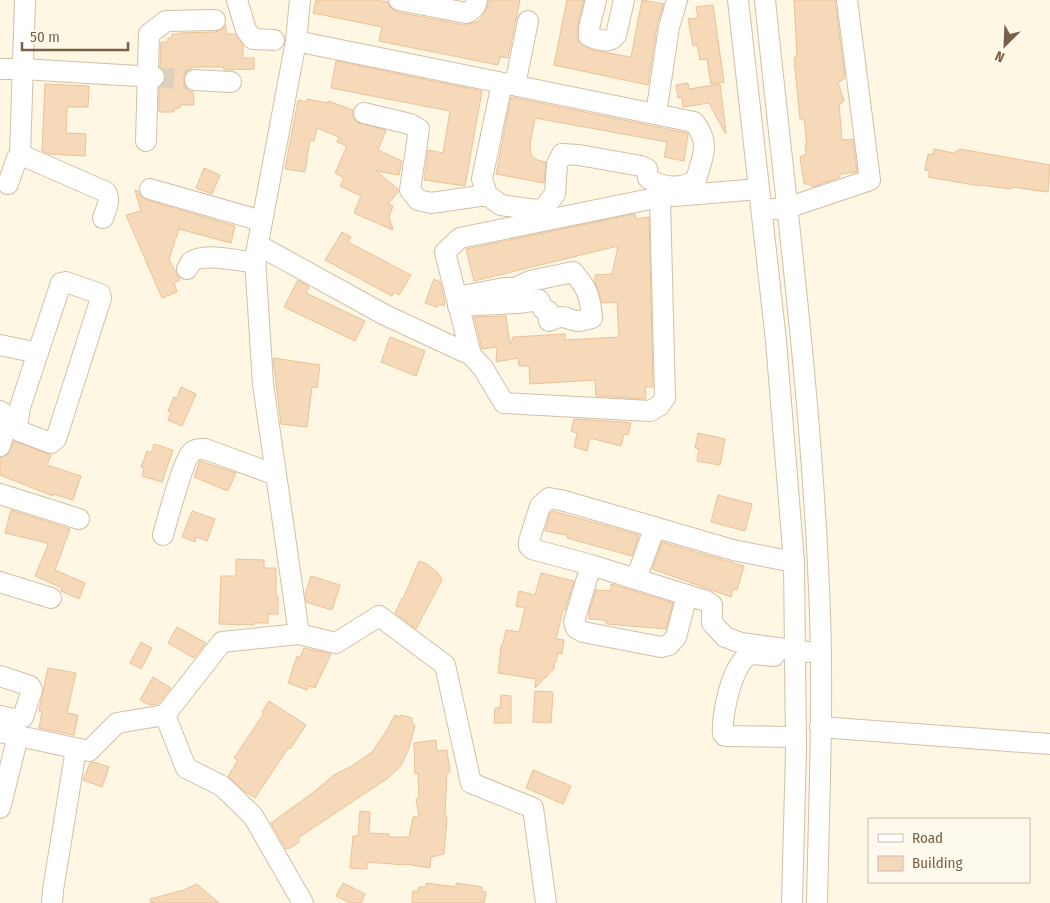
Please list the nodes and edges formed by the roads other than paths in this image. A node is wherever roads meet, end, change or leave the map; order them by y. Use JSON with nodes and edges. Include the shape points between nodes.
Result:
{"nodes":[{"id":1,"x":25,"y":0,"type":"edge"},
{"id":2,"x":237,"y":0,"type":"edge"},
{"id":3,"x":300,"y":0,"type":"edge"},
{"id":4,"x":399,"y":0,"type":"edge"},
{"id":5,"x":477,"y":0,"type":"edge"},
{"id":6,"x":596,"y":0,"type":"edge"},
{"id":7,"x":624,"y":0,"type":"edge"},
{"id":8,"x":677,"y":0,"type":"edge"},
{"id":9,"x":738,"y":0,"type":"edge"},
{"id":10,"x":765,"y":0,"type":"edge"},
{"id":11,"x":847,"y":0,"type":"edge"},
{"id":12,"x":215,"y":20,"type":"dead end"},
{"id":13,"x":528,"y":21,"type":"dead end"},
{"id":14,"x":274,"y":40,"type":"dead end"},
{"id":15,"x":296,"y":41,"type":"junction"},
{"id":16,"x":0,"y":69,"type":"edge"},
{"id":17,"x":23,"y":69,"type":"junction"},
{"id":18,"x":151,"y":76,"type":"junction"},
{"id":19,"x":195,"y":80,"type":"tunnel mouth"},
{"id":20,"x":231,"y":82,"type":"dead end"},
{"id":21,"x":508,"y":84,"type":"junction"},
{"id":22,"x":364,"y":113,"type":"dead end"},
{"id":23,"x":656,"y":114,"type":"junction"},
{"id":24,"x":146,"y":141,"type":"dead end"},
{"id":25,"x":20,"y":156,"type":"junction"},
{"id":26,"x":8,"y":184,"type":"dead end"},
{"id":27,"x":150,"y":189,"type":"dead end"},
{"id":28,"x":759,"y":189,"type":"junction"},
{"id":29,"x":487,"y":195,"type":"junction"},
{"id":30,"x":660,"y":197,"type":"junction"},
{"id":31,"x":787,"y":208,"type":"junction"},
{"id":32,"x":762,"y":210,"type":"junction"},
{"id":33,"x":103,"y":218,"type":"dead end"},
{"id":34,"x":262,"y":221,"type":"junction"},
{"id":35,"x":257,"y":254,"type":"junction"},
{"id":36,"x":187,"y":269,"type":"dead end"},
{"id":37,"x":458,"y":301,"type":"junction"},
{"id":38,"x":0,"y":345,"type":"edge"},
{"id":39,"x":38,"y":353,"type":"junction"},
{"id":40,"x":471,"y":356,"type":"junction"},
{"id":41,"x":0,"y":400,"type":"edge"},
{"id":42,"x":20,"y":407,"type":"junction"},
{"id":43,"x":0,"y":411,"type":"edge"},
{"id":44,"x":0,"y":446,"type":"edge"},
{"id":45,"x":810,"y":451,"type":"junction"},
{"id":46,"x":785,"y":452,"type":"junction"},
{"id":47,"x":276,"y":474,"type":"junction"},
{"id":48,"x":0,"y":494,"type":"edge"},
{"id":49,"x":79,"y":519,"type":"dead end"},
{"id":50,"x":654,"y":527,"type":"junction"},
{"id":51,"x":163,"y":535,"type":"dead end"},
{"id":52,"x":794,"y":562,"type":"junction"},
{"id":53,"x":591,"y":564,"type":"junction"},
{"id":54,"x":636,"y":579,"type":"junction"},
{"id":55,"x":0,"y":582,"type":"edge"},
{"id":56,"x":687,"y":596,"type":"junction"},
{"id":57,"x":51,"y":598,"type":"dead end"},
{"id":58,"x":299,"y":634,"type":"junction"},
{"id":59,"x":820,"y":652,"type":"junction"},
{"id":60,"x":795,"y":655,"type":"junction"},
{"id":61,"x":0,"y":676,"type":"edge"},
{"id":62,"x":165,"y":715,"type":"junction"},
{"id":63,"x":0,"y":716,"type":"edge"},
{"id":64,"x":820,"y":727,"type":"junction"},
{"id":65,"x":9,"y":734,"type":"edge"},
{"id":66,"x":796,"y":743,"type":"junction"},
{"id":67,"x":1050,"y":744,"type":"edge"},
{"id":68,"x":76,"y":748,"type":"junction"},
{"id":69,"x":820,"y":750,"type":"junction"},
{"id":70,"x":0,"y":808,"type":"edge"},
{"id":71,"x":52,"y":903,"type":"edge"},
{"id":72,"x":303,"y":903,"type":"edge"},
{"id":73,"x":546,"y":903,"type":"edge"},
{"id":74,"x":792,"y":903,"type":"edge"},
{"id":75,"x":817,"y":903,"type":"edge"}],
"edges":[{"from":1,"to":17,"type":"street"},
{"from":2,"to":14,"type":"street","via":[[246,30],[253,39]]},
{"from":3,"to":15,"type":"street"},
{"from":4,"to":5,"type":"street","via":[[466,13]]},
{"from":6,"to":7,"type":"street","via":[[589,36],[610,41],[616,35]]},
{"from":8,"to":23,"type":"street","via":[[669,27]]},
{"from":9,"to":28,"type":"street"},
{"from":10,"to":31,"type":"street"},
{"from":11,"to":31,"type":"street","via":[[870,180]]},
{"from":12,"to":18,"type":"street","via":[[166,21],[149,34]]},
{"from":13,"to":21,"type":"street"},
{"from":15,"to":21,"type":"street"},
{"from":15,"to":34,"type":"street"},
{"from":16,"to":17,"type":"street"},
{"from":17,"to":18,"type":"street"},
{"from":17,"to":25,"type":"street"},
{"from":18,"to":24,"type":"street"},
{"from":19,"to":20,"type":"street"},
{"from":21,"to":23,"type":"street"},
{"from":21,"to":29,"type":"street","via":[[482,179]]},
{"from":22,"to":29,"type":"street","via":[[419,129],[410,190],[418,200],[431,203]]},
{"from":23,"to":29,"type":"street","via":[[694,122],[702,133],[705,144],[696,180],[690,184],[682,187],[655,183],[648,178],[647,170],[642,166],[562,154],[557,164],[555,194],[544,208],[536,210],[501,205]]},
{"from":25,"to":26,"type":"street"},
{"from":25,"to":33,"type":"street","via":[[106,192],[108,203]]},
{"from":27,"to":34,"type":"street"},
{"from":28,"to":30,"type":"street"},
{"from":28,"to":32,"type":"street"},
{"from":30,"to":37,"type":"street","via":[[460,238],[445,252]]},
{"from":30,"to":40,"type":"street","via":[[665,398],[659,406],[650,411],[504,403],[483,368]]},
{"from":31,"to":32,"type":"street"},
{"from":31,"to":45,"type":"street"},
{"from":32,"to":46,"type":"street"},
{"from":34,"to":35,"type":"street"},
{"from":35,"to":36,"type":"street","via":[[200,259],[191,262]]},
{"from":35,"to":40,"type":"street"},
{"from":35,"to":47,"type":"street","via":[[263,384]]},
{"from":37,"to":37,"type":"street","via":[[573,272],[585,285],[592,318],[578,322],[565,316],[549,321],[548,311],[543,309],[539,300],[518,303]]},
{"from":37,"to":40,"type":"street"},
{"from":38,"to":39,"type":"street"},
{"from":39,"to":42,"type":"street"},
{"from":39,"to":42,"type":"street","via":[[61,283],[100,294],[92,331],[56,440],[51,443],[19,432]]},
{"from":41,"to":42,"type":"street"},
{"from":43,"to":44,"type":"street","via":[[8,421]]},
{"from":45,"to":46,"type":"street"},
{"from":45,"to":59,"type":"street"},
{"from":46,"to":52,"type":"street"},
{"from":47,"to":51,"type":"street","via":[[198,449],[189,454],[184,466]]},
{"from":47,"to":58,"type":"street"},
{"from":48,"to":49,"type":"street"},
{"from":50,"to":52,"type":"street","via":[[733,550]]},
{"from":50,"to":53,"type":"street","via":[[562,500],[544,500],[537,513],[532,549]]},
{"from":50,"to":54,"type":"street"},
{"from":52,"to":60,"type":"street"},
{"from":53,"to":54,"type":"street"},
{"from":53,"to":56,"type":"street","via":[[574,622],[576,628],[583,632],[661,647],[676,637]]},
{"from":54,"to":56,"type":"street"},
{"from":55,"to":57,"type":"street"},
{"from":56,"to":60,"type":"street","via":[[712,605],[712,623],[725,637]]},
{"from":58,"to":62,"type":"street","via":[[222,642]]},
{"from":58,"to":73,"type":"street","via":[[336,643],[379,616],[445,665],[471,783],[533,808]]},
{"from":59,"to":60,"type":"street"},
{"from":59,"to":64,"type":"street"},
{"from":60,"to":66,"type":"street"},
{"from":60,"to":66,"type":"street","via":[[748,656],[728,690],[722,731],[725,736]]},
{"from":61,"to":63,"type":"street","via":[[30,686],[32,690],[23,717]]},
{"from":62,"to":68,"type":"street","via":[[117,723],[89,751]]},
{"from":62,"to":72,"type":"street","via":[[186,768],[222,786],[253,816]]},
{"from":64,"to":67,"type":"street"},
{"from":64,"to":69,"type":"street"},
{"from":65,"to":68,"type":"street"},
{"from":65,"to":70,"type":"street"},
{"from":66,"to":69,"type":"street"},
{"from":66,"to":74,"type":"street"},
{"from":68,"to":71,"type":"street"},
{"from":69,"to":75,"type":"street"}]}
